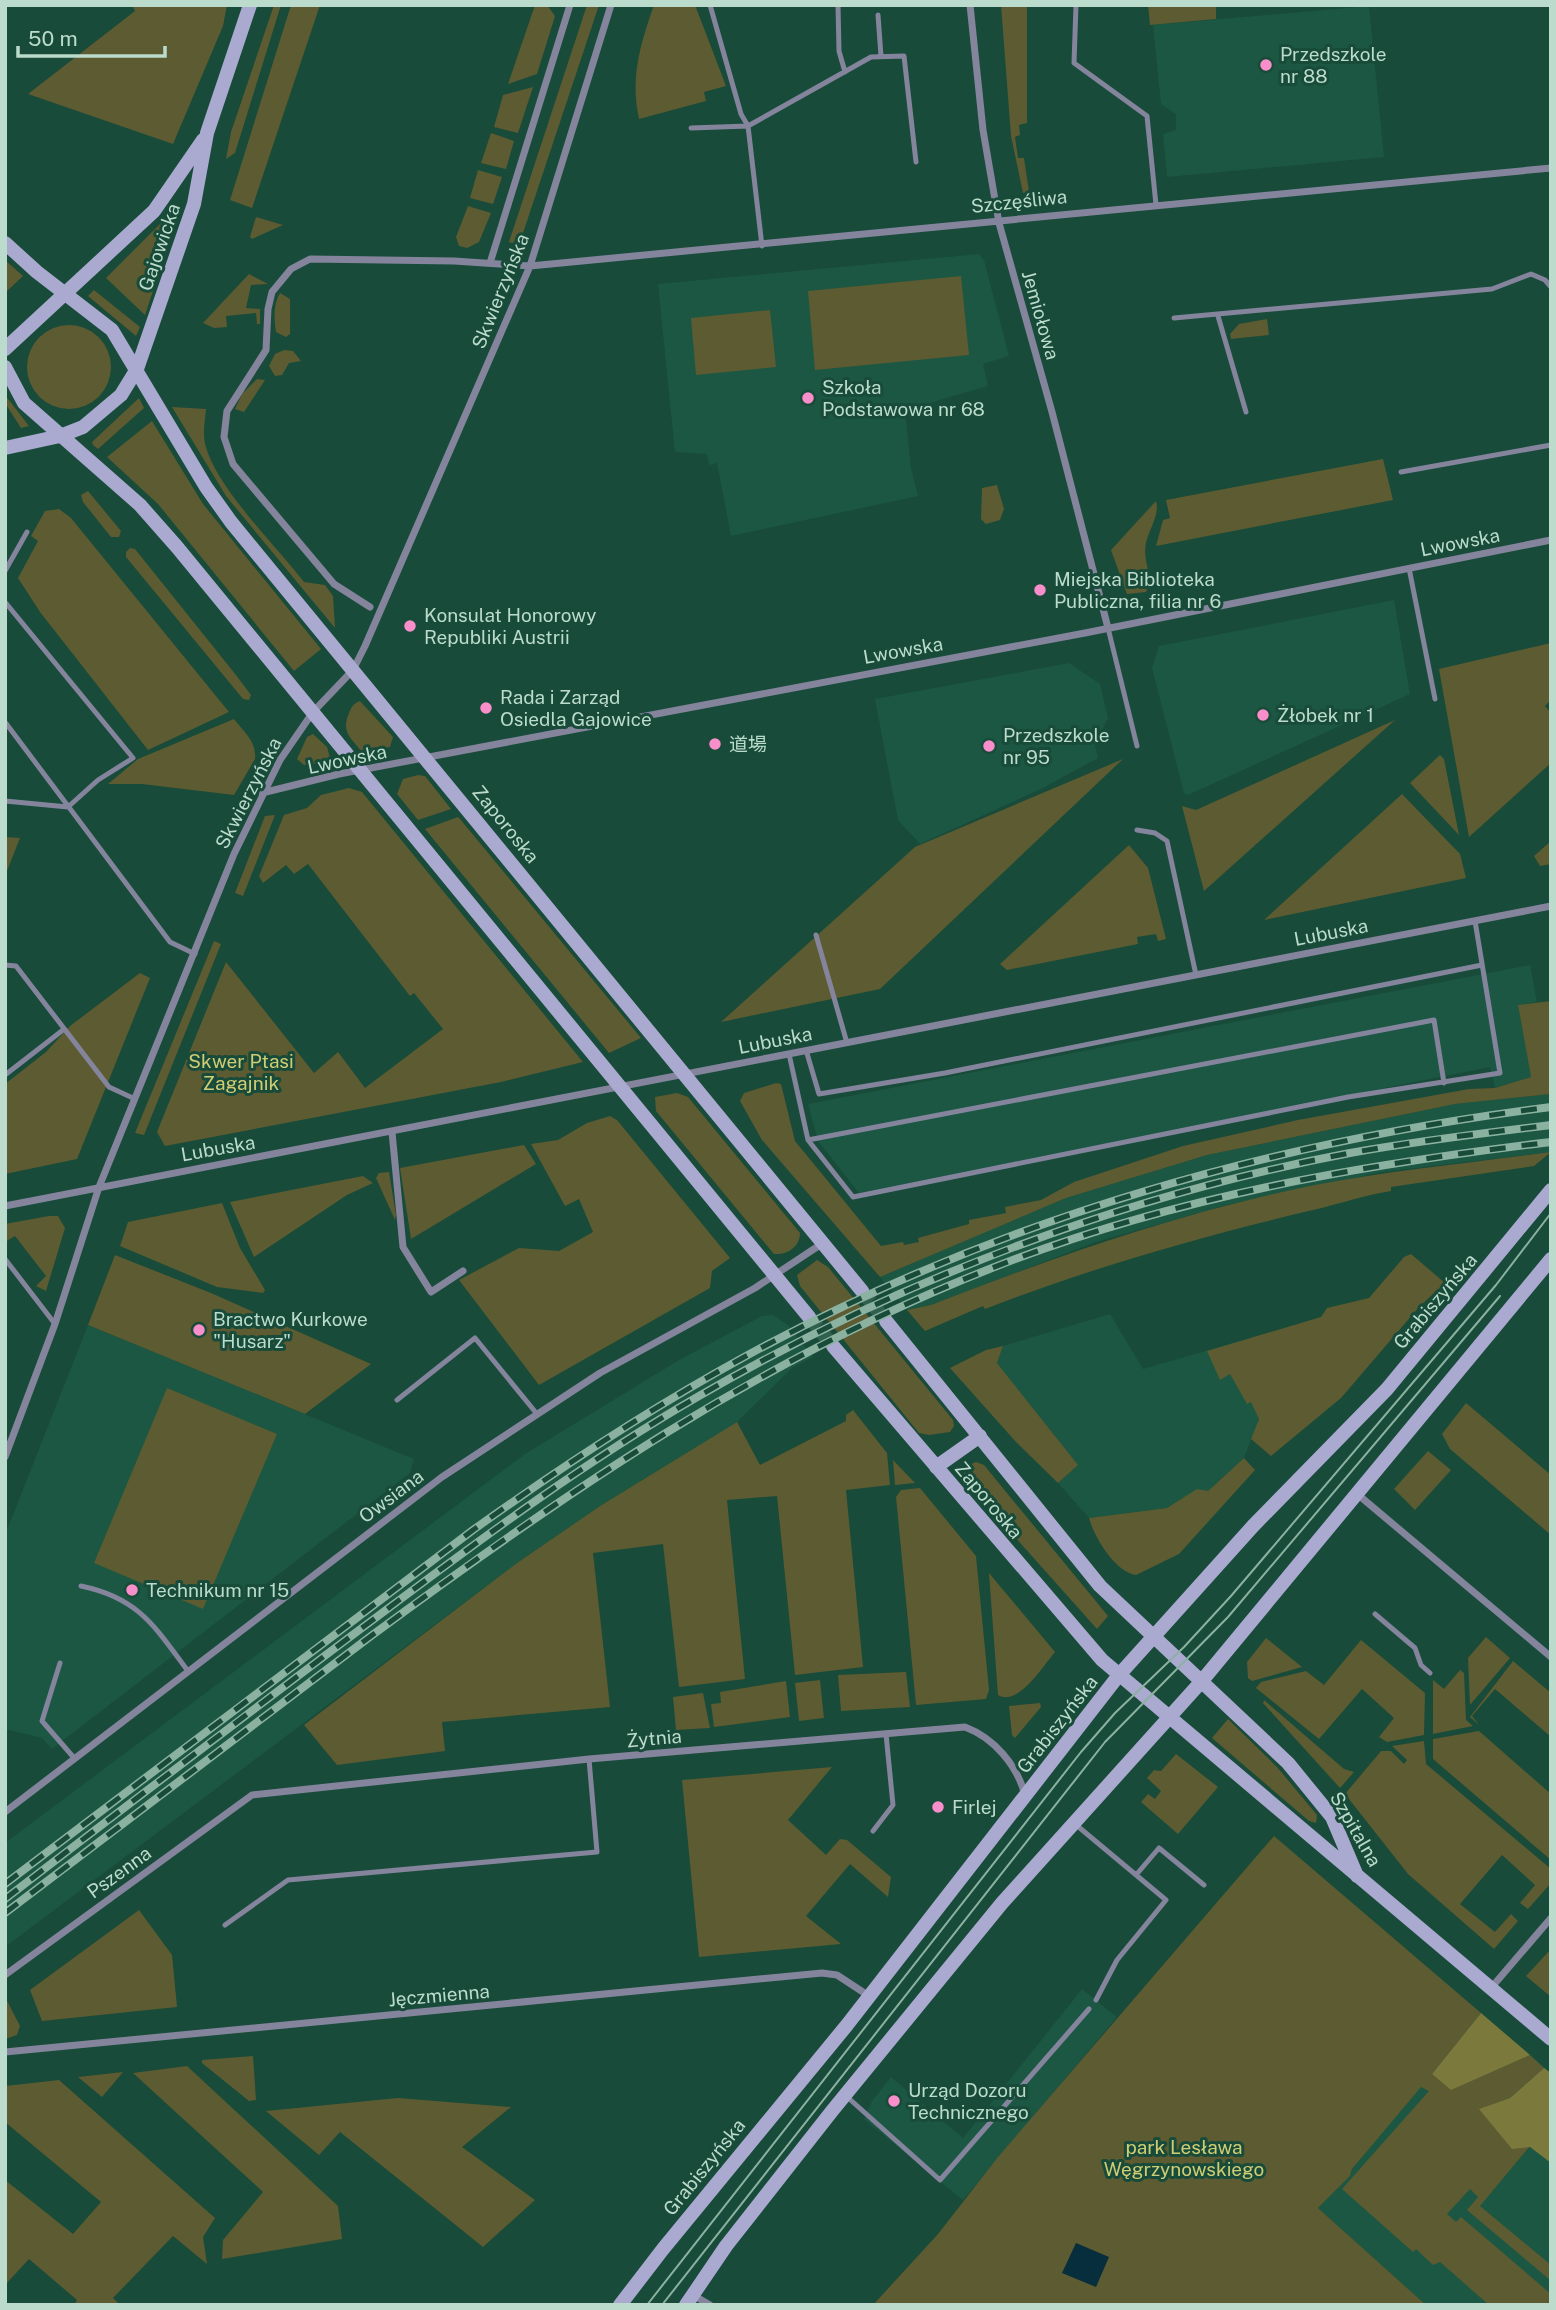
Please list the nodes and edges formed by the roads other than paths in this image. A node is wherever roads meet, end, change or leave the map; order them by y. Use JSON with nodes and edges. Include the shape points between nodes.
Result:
{"nodes":[{"id":1,"x":250,"y":5,"type":"edge"},
{"id":2,"x":570,"y":5,"type":"edge"},
{"id":3,"x":611,"y":5,"type":"edge"},
{"id":4,"x":709,"y":5,"type":"edge"},
{"id":5,"x":838,"y":5,"type":"edge"},
{"id":6,"x":970,"y":5,"type":"edge"},
{"id":7,"x":1076,"y":5,"type":"edge"},
{"id":8,"x":878,"y":15,"type":"dead end"},
{"id":9,"x":881,"y":57,"type":"junction"},
{"id":10,"x":845,"y":72,"type":"junction"},
{"id":11,"x":748,"y":126,"type":"junction"},
{"id":12,"x":691,"y":128,"type":"dead end"},
{"id":13,"x":207,"y":133,"type":"junction"},
{"id":14,"x":916,"y":162,"type":"dead end"},
{"id":15,"x":1551,"y":168,"type":"edge"},
{"id":16,"x":1156,"y":205,"type":"junction"},
{"id":17,"x":999,"y":223,"type":"junction"},
{"id":18,"x":5,"y":243,"type":"edge"},
{"id":19,"x":762,"y":246,"type":"junction"},
{"id":20,"x":490,"y":263,"type":"junction"},
{"id":21,"x":530,"y":266,"type":"junction"},
{"id":22,"x":1551,"y":287,"type":"edge"},
{"id":23,"x":66,"y":294,"type":"junction"},
{"id":24,"x":1218,"y":316,"type":"junction"},
{"id":25,"x":1174,"y":318,"type":"dead end"},
{"id":26,"x":5,"y":349,"type":"edge"},
{"id":27,"x":5,"y":367,"type":"edge"},
{"id":28,"x":137,"y":369,"type":"junction"},
{"id":29,"x":1246,"y":412,"type":"dead end"},
{"id":30,"x":60,"y":436,"type":"junction"},
{"id":31,"x":1551,"y":445,"type":"edge"},
{"id":32,"x":5,"y":448,"type":"edge"},
{"id":33,"x":1401,"y":472,"type":"dead end"},
{"id":34,"x":27,"y":532,"type":"dead end"},
{"id":35,"x":1551,"y":540,"type":"edge"},
{"id":36,"x":1409,"y":568,"type":"junction"},
{"id":37,"x":5,"y":571,"type":"edge"},
{"id":38,"x":5,"y":602,"type":"edge"},
{"id":39,"x":370,"y":607,"type":"joint"},
{"id":40,"x":379,"y":616,"type":"junction"},
{"id":41,"x":1108,"y":628,"type":"junction"},
{"id":42,"x":353,"y":670,"type":"junction"},
{"id":43,"x":1435,"y":699,"type":"dead end"},
{"id":44,"x":313,"y":712,"type":"junction"},
{"id":45,"x":5,"y":722,"type":"edge"},
{"id":46,"x":1137,"y":746,"type":"dead end"},
{"id":47,"x":426,"y":759,"type":"junction"},
{"id":48,"x":362,"y":772,"type":"junction"},
{"id":49,"x":262,"y":793,"type":"junction"},
{"id":50,"x":5,"y":801,"type":"edge"},
{"id":51,"x":68,"y":807,"type":"junction"},
{"id":52,"x":1137,"y":830,"type":"dead end"},
{"id":53,"x":1551,"y":906,"type":"edge"},
{"id":54,"x":1475,"y":921,"type":"junction"},
{"id":55,"x":816,"y":934,"type":"dead end"},
{"id":56,"x":195,"y":954,"type":"junction"},
{"id":57,"x":5,"y":965,"type":"edge"},
{"id":58,"x":1482,"y":965,"type":"junction"},
{"id":59,"x":1196,"y":975,"type":"junction"},
{"id":60,"x":63,"y":1030,"type":"junction"},
{"id":61,"x":847,"y":1043,"type":"junction"},
{"id":62,"x":806,"y":1050,"type":"junction"},
{"id":63,"x":789,"y":1054,"type":"junction"},
{"id":64,"x":685,"y":1073,"type":"junction"},
{"id":65,"x":5,"y":1075,"type":"edge"},
{"id":66,"x":1444,"y":1083,"type":"junction"},
{"id":67,"x":622,"y":1087,"type":"junction"},
{"id":68,"x":135,"y":1099,"type":"junction"},
{"id":69,"x":392,"y":1132,"type":"junction"},
{"id":70,"x":808,"y":1140,"type":"junction"},
{"id":71,"x":99,"y":1187,"type":"junction"},
{"id":72,"x":1551,"y":1190,"type":"edge"},
{"id":73,"x":5,"y":1206,"type":"edge"},
{"id":74,"x":822,"y":1243,"type":"junction"},
{"id":75,"x":5,"y":1259,"type":"edge"},
{"id":76,"x":1551,"y":1259,"type":"edge"},
{"id":77,"x":463,"y":1271,"type":"dead end"},
{"id":78,"x":775,"y":1276,"type":"junction"},
{"id":79,"x":862,"y":1291,"type":"tunnel mouth"},
{"id":80,"x":809,"y":1317,"type":"tunnel mouth"},
{"id":81,"x":886,"y":1321,"type":"tunnel mouth"},
{"id":82,"x":55,"y":1324,"type":"junction"},
{"id":83,"x":832,"y":1346,"type":"tunnel mouth"},
{"id":84,"x":397,"y":1400,"type":"dead end"},
{"id":85,"x":537,"y":1414,"type":"junction"},
{"id":86,"x":979,"y":1436,"type":"junction"},
{"id":87,"x":5,"y":1457,"type":"edge"},
{"id":88,"x":936,"y":1467,"type":"junction"},
{"id":89,"x":1356,"y":1493,"type":"junction"},
{"id":90,"x":81,"y":1586,"type":"dead end"},
{"id":91,"x":1375,"y":1614,"type":"dead end"},
{"id":92,"x":1153,"y":1637,"type":"junction"},
{"id":93,"x":1551,"y":1657,"type":"edge"},
{"id":94,"x":60,"y":1663,"type":"dead end"},
{"id":95,"x":188,"y":1671,"type":"junction"},
{"id":96,"x":1430,"y":1673,"type":"dead end"},
{"id":97,"x":1119,"y":1675,"type":"junction"},
{"id":98,"x":1201,"y":1682,"type":"junction"},
{"id":99,"x":1169,"y":1716,"type":"junction"},
{"id":100,"x":886,"y":1734,"type":"junction"},
{"id":101,"x":75,"y":1759,"type":"junction"},
{"id":102,"x":589,"y":1759,"type":"junction"},
{"id":103,"x":252,"y":1795,"type":"joint"},
{"id":104,"x":1025,"y":1796,"type":"junction"},
{"id":105,"x":5,"y":1812,"type":"edge"},
{"id":106,"x":1075,"y":1824,"type":"junction"},
{"id":107,"x":873,"y":1831,"type":"dead end"},
{"id":108,"x":1136,"y":1875,"type":"junction"},
{"id":109,"x":1358,"y":1877,"type":"junction"},
{"id":110,"x":1204,"y":1885,"type":"dead end"},
{"id":111,"x":1551,"y":1917,"type":"edge"},
{"id":112,"x":225,"y":1925,"type":"dead end"},
{"id":113,"x":5,"y":1975,"type":"edge"},
{"id":114,"x":1491,"y":1988,"type":"junction"},
{"id":115,"x":869,"y":1996,"type":"junction"},
{"id":116,"x":1096,"y":2000,"type":"dead end"},
{"id":117,"x":1088,"y":2009,"type":"dead end"},
{"id":118,"x":1551,"y":2039,"type":"edge"},
{"id":119,"x":5,"y":2052,"type":"edge"},
{"id":120,"x":845,"y":2095,"type":"junction"},
{"id":121,"x":690,"y":2300,"type":"edge"},
{"id":122,"x":620,"y":2305,"type":"edge"},
{"id":123,"x":710,"y":2305,"type":"edge"}],
"edges":[{"from":1,"to":13,"type":"main road","name":"Gajowicka"},
{"from":2,"to":20,"type":"street","name":"Skwierzyńska"},
{"from":3,"to":21,"type":"street","name":"Skwierzyńska"},
{"from":4,"to":11,"type":"lane"},
{"from":5,"to":10,"type":"lane","via":[[839,51]]},
{"from":6,"to":17,"type":"street","name":"Jemiołowa","via":[[983,130]]},
{"from":7,"to":16,"type":"lane","via":[[1074,63],[1147,116]]},
{"from":8,"to":9,"type":"lane"},
{"from":9,"to":10,"type":"lane","via":[[871,57]]},
{"from":9,"to":14,"type":"lane","via":[[904,55]]},
{"from":10,"to":11,"type":"lane"},
{"from":11,"to":12,"type":"lane"},
{"from":11,"to":19,"type":"lane"},
{"from":13,"to":23,"type":"main road","name":"Gajowicka","via":[[154,211]]},
{"from":13,"to":28,"type":"main road","name":"Gajowicka","via":[[194,204]]},
{"from":15,"to":16,"type":"street","name":"Szczęśliwa"},
{"from":16,"to":17,"type":"street","name":"Szczęśliwa"},
{"from":17,"to":19,"type":"street","name":"Szczęśliwa"},
{"from":17,"to":41,"type":"street","name":"Jemiołowa"},
{"from":18,"to":23,"type":"main road"},
{"from":19,"to":21,"type":"street","name":"Szczęśliwa"},
{"from":20,"to":21,"type":"street","name":"Szczęśliwa"},
{"from":20,"to":39,"type":"street","name":"Szczęśliwa","via":[[338,258],[300,263],[277,285],[268,309],[266,350],[227,411],[223,431],[233,464],[334,584]]},
{"from":21,"to":40,"type":"street","name":"Skwierzyńska"},
{"from":22,"to":24,"type":"lane","via":[[1531,274],[1492,289]]},
{"from":23,"to":26,"type":"main road","name":"Gajowicka"},
{"from":23,"to":28,"type":"main road","name":"Zaporoska","via":[[112,330]]},
{"from":24,"to":25,"type":"lane"},
{"from":24,"to":29,"type":"lane"},
{"from":27,"to":30,"type":"main road","via":[[24,402]]},
{"from":28,"to":30,"type":"main road","name":"Gajowicka","via":[[121,395],[103,412]]},
{"from":28,"to":42,"type":"main road","name":"Zaporoska","via":[[206,487]]},
{"from":30,"to":32,"type":"main road"},
{"from":30,"to":44,"type":"main road","via":[[140,505]]},
{"from":31,"to":33,"type":"lane"},
{"from":34,"to":37,"type":"lane"},
{"from":35,"to":36,"type":"street","name":"Lwowska"},
{"from":36,"to":41,"type":"street","name":"Lwowska"},
{"from":36,"to":43,"type":"lane"},
{"from":38,"to":51,"type":"lane","via":[[133,758],[98,780]]},
{"from":39,"to":40,"type":"lane"},
{"from":40,"to":42,"type":"street","name":"Skwierzyńska"},
{"from":41,"to":46,"type":"lane"},
{"from":41,"to":47,"type":"street","name":"Lwowska"},
{"from":42,"to":44,"type":"street","name":"Skwierzyńska"},
{"from":42,"to":47,"type":"main road","name":"Zaporoska"},
{"from":44,"to":48,"type":"main road"},
{"from":44,"to":49,"type":"street","name":"Skwierzyńska"},
{"from":45,"to":51,"type":"lane"},
{"from":47,"to":48,"type":"street","name":"Lwowska"},
{"from":47,"to":64,"type":"main road","name":"Zaporoska"},
{"from":48,"to":49,"type":"street","name":"Lwowska"},
{"from":48,"to":67,"type":"main road"},
{"from":49,"to":56,"type":"street","name":"Skwierzyńska"},
{"from":50,"to":51,"type":"lane"},
{"from":51,"to":56,"type":"lane","via":[[170,942]]},
{"from":52,"to":59,"type":"lane","via":[[1167,841]]},
{"from":53,"to":54,"type":"street","name":"Lubuska"},
{"from":54,"to":58,"type":"lane"},
{"from":54,"to":59,"type":"street","name":"Lubuska"},
{"from":55,"to":61,"type":"lane"},
{"from":56,"to":68,"type":"street","name":"Skwierzyńska"},
{"from":57,"to":60,"type":"lane","via":[[16,966]]},
{"from":58,"to":62,"type":"lane","via":[[820,1094]]},
{"from":58,"to":66,"type":"lane","via":[[1500,1073]]},
{"from":59,"to":61,"type":"street","name":"Lubuska"},
{"from":60,"to":65,"type":"lane"},
{"from":60,"to":68,"type":"lane","via":[[109,1087]]},
{"from":61,"to":62,"type":"street","name":"Lubuska"},
{"from":62,"to":63,"type":"street","name":"Lubuska"},
{"from":63,"to":64,"type":"street","name":"Lubuska"},
{"from":63,"to":70,"type":"lane"},
{"from":64,"to":67,"type":"street","name":"Lubuska"},
{"from":64,"to":74,"type":"main road","name":"Zaporoska"},
{"from":66,"to":70,"type":"lane","via":[[1348,1097],[853,1197]]},
{"from":66,"to":70,"type":"lane","via":[[1434,1020]]},
{"from":67,"to":69,"type":"street","name":"Lubuska"},
{"from":67,"to":78,"type":"main road"},
{"from":68,"to":71,"type":"street","name":"Skwierzyńska"},
{"from":69,"to":71,"type":"street","name":"Lubuska"},
{"from":69,"to":77,"type":"street","via":[[402,1247],[431,1292]]},
{"from":71,"to":73,"type":"street","name":"Lubuska"},
{"from":71,"to":82,"type":"street","name":"Skwierzyńska"},
{"from":72,"to":92,"type":"main road","name":"Grabiszyńska","via":[[1387,1389]]},
{"from":74,"to":78,"type":"street","name":"Owsiana"},
{"from":74,"to":79,"type":"main road","name":"Zaporoska"},
{"from":75,"to":82,"type":"lane"},
{"from":76,"to":89,"type":"main road"},
{"from":78,"to":80,"type":"main road"},
{"from":78,"to":85,"type":"street","name":"Owsiana","via":[[600,1373]]},
{"from":81,"to":86,"type":"main road","name":"Zaporoska"},
{"from":82,"to":87,"type":"street","name":"Skwierzyńska"},
{"from":83,"to":88,"type":"main road","name":"Zaporoska"},
{"from":84,"to":85,"type":"lane","via":[[475,1338]]},
{"from":85,"to":95,"type":"street","name":"Owsiana","via":[[410,1501]]},
{"from":86,"to":88,"type":"main road"},
{"from":86,"to":92,"type":"main road","name":"Zaporoska","via":[[1100,1586]]},
{"from":88,"to":97,"type":"main road","name":"Zaporoska","via":[[1086,1643]]},
{"from":89,"to":93,"type":"street"},
{"from":89,"to":98,"type":"main road"},
{"from":90,"to":95,"type":"lane","via":[[106,1591],[147,1616]]},
{"from":91,"to":96,"type":"lane","via":[[1415,1648],[1421,1665]]},
{"from":92,"to":97,"type":"main road","name":"Grabiszyńska"},
{"from":92,"to":98,"type":"main road","name":"Zaporoska"},
{"from":94,"to":101,"type":"lane","via":[[42,1721]]},
{"from":95,"to":101,"type":"street","name":"Owsiana"},
{"from":97,"to":99,"type":"main road","name":"Zaporoska"},
{"from":97,"to":104,"type":"main road","name":"Grabiszyńska"},
{"from":98,"to":99,"type":"main road"},
{"from":98,"to":109,"type":"main road","name":"Szpitalna","via":[[1308,1787],[1332,1817]]},
{"from":99,"to":106,"type":"main road"},
{"from":99,"to":109,"type":"main road"},
{"from":100,"to":102,"type":"street","name":"Żytnia"},
{"from":100,"to":104,"type":"street","name":"Żytnia","via":[[965,1727],[996,1747],[1012,1765]]},
{"from":100,"to":107,"type":"lane","via":[[893,1805]]},
{"from":101,"to":105,"type":"street","name":"Owsiana"},
{"from":102,"to":103,"type":"street","name":"Żytnia"},
{"from":102,"to":112,"type":"lane","via":[[597,1852],[288,1880]]},
{"from":103,"to":113,"type":"street","name":"Pszenna"},
{"from":104,"to":115,"type":"main road","name":"Grabiszyńska"},
{"from":106,"to":108,"type":"lane"},
{"from":106,"to":120,"type":"main road","via":[[1002,1903]]},
{"from":108,"to":110,"type":"lane","via":[[1159,1848]]},
{"from":108,"to":116,"type":"lane","via":[[1166,1900],[1117,1960]]},
{"from":109,"to":114,"type":"main road","name":"Szpitalna"},
{"from":111,"to":114,"type":"street"},
{"from":114,"to":118,"type":"main road","name":"Szpitalna"},
{"from":115,"to":119,"type":"street","name":"Jęczmienna","via":[[837,1975],[822,1973]]},
{"from":115,"to":122,"type":"main road","name":"Grabiszyńska"},
{"from":117,"to":120,"type":"lane","via":[[940,2180]]},
{"from":120,"to":121,"type":"main road","via":[[726,2246]]},
{"from":121,"to":123,"type":"street"}]}
